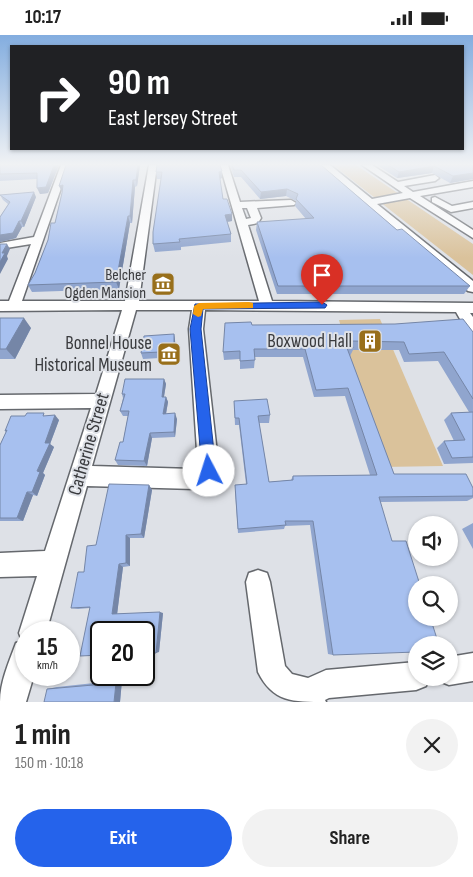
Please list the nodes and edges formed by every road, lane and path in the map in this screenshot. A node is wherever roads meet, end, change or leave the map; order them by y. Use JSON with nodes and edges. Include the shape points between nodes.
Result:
{"nodes":[{"id":1,"x":54,"y":196,"type":"edge"},
{"id":2,"x":148,"y":196,"type":"edge"},
{"id":3,"x":233,"y":196,"type":"edge"},
{"id":4,"x":363,"y":196,"type":"edge"},
{"id":5,"x":405,"y":196,"type":"edge"},
{"id":6,"x":414,"y":196,"type":"edge"},
{"id":7,"x":453,"y":196,"type":"edge"},
{"id":8,"x":370,"y":202,"type":"junction"},
{"id":9,"x":291,"y":203,"type":"edge"},
{"id":10,"x":440,"y":203,"type":"junction"},
{"id":11,"x":251,"y":204,"type":"junction"},
{"id":12,"x":236,"y":205,"type":"junction"},
{"id":13,"x":427,"y":205,"type":"junction"},
{"id":14,"x":473,"y":205,"type":"edge"},
{"id":15,"x":242,"y":223,"type":"junction"},
{"id":16,"x":473,"y":235,"type":"edge"},
{"id":17,"x":38,"y":239,"type":"junction"},
{"id":18,"x":0,"y":245,"type":"edge"},
{"id":19,"x":473,"y":288,"type":"edge"},
{"id":20,"x":267,"y":305,"type":"junction"},
{"id":21,"x":7,"y":306,"type":"edge"},
{"id":22,"x":129,"y":306,"type":"junction"},
{"id":23,"x":199,"y":306,"type":"junction"},
{"id":24,"x":466,"y":308,"type":"edge"},
{"id":25,"x":473,"y":329,"type":"edge"},
{"id":26,"x":101,"y":401,"type":"junction"},
{"id":27,"x":0,"y":402,"type":"edge"},
{"id":28,"x":79,"y":476,"type":"junction"},
{"id":29,"x":53,"y":563,"type":"junction"},
{"id":30,"x":0,"y":565,"type":"edge"},
{"id":31,"x":258,"y":582,"type":"dead end"},
{"id":32,"x":36,"y":621,"type":"edge"},
{"id":33,"x":473,"y":667,"type":"edge"},
{"id":34,"x":458,"y":670,"type":"edge"},
{"id":35,"x":408,"y":676,"type":"edge"},
{"id":36,"x":16,"y":686,"type":"edge"},
{"id":37,"x":310,"y":697,"type":"edge"},
{"id":38,"x":11,"y":702,"type":"edge"}],
"edges":[{"from":1,"to":17,"type":"street"},
{"from":2,"to":22,"type":"street","name":"Catherine Street","via":[[133,298]]},
{"from":3,"to":12,"type":"street"},
{"from":4,"to":8,"type":"street"},
{"from":5,"to":8,"type":"street"},
{"from":6,"to":13,"type":"street"},
{"from":7,"to":10,"type":"street","via":[[435,200]]},
{"from":8,"to":19,"type":"street"},
{"from":9,"to":11,"type":"street","via":[[272,206]]},
{"from":10,"to":13,"type":"street"},
{"from":10,"to":14,"type":"street","via":[[451,209]]},
{"from":11,"to":12,"type":"street"},
{"from":11,"to":15,"type":"street","via":[[256,218]]},
{"from":12,"to":15,"type":"street"},
{"from":13,"to":16,"type":"street"},
{"from":15,"to":20,"type":"street"},
{"from":17,"to":18,"type":"street"},
{"from":17,"to":21,"type":"street"},
{"from":20,"to":23,"type":"street"},
{"from":20,"to":24,"type":"street"},
{"from":21,"to":22,"type":"street"},
{"from":22,"to":23,"type":"street"},
{"from":22,"to":26,"type":"street","name":"Catherine Street"},
{"from":23,"to":28,"type":"street","via":[[196,329],[209,471],[195,479]]},
{"from":24,"to":25,"type":"street"},
{"from":26,"to":27,"type":"street"},
{"from":26,"to":28,"type":"street","name":"Catherine Street"},
{"from":28,"to":29,"type":"street","name":"Catherine Street"},
{"from":29,"to":30,"type":"street"},
{"from":29,"to":32,"type":"street","name":"Catherine Street"},
{"from":31,"to":37,"type":"street","via":[[272,672],[283,687]]},
{"from":33,"to":34,"type":"street"},
{"from":35,"to":37,"type":"street","via":[[326,684]]},
{"from":36,"to":38,"type":"street"}]}
